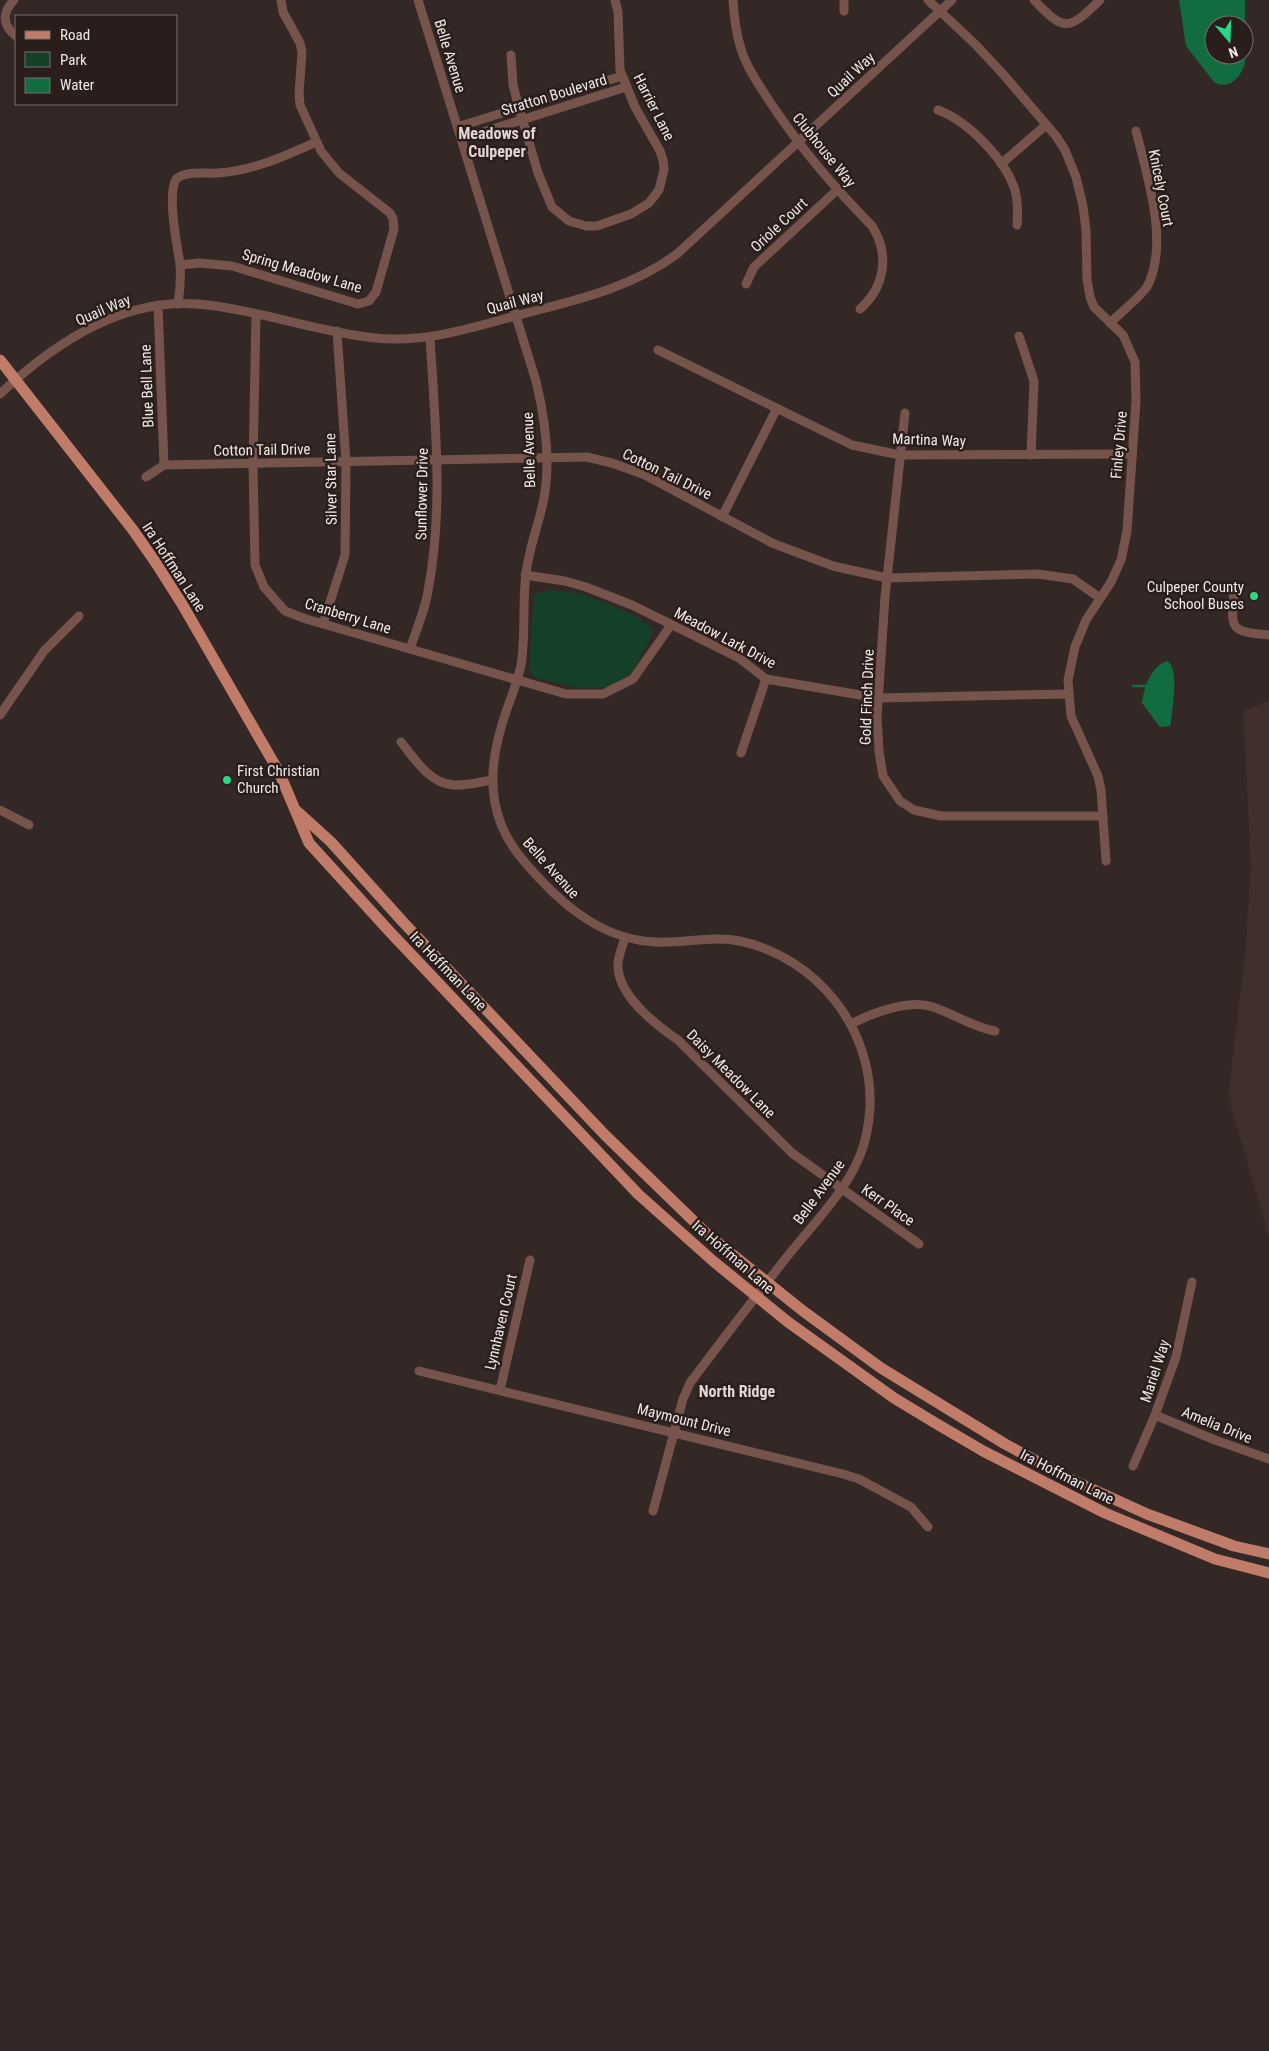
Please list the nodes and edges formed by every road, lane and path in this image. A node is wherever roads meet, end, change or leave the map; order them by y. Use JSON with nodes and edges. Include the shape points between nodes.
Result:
{"nodes":[{"id":1,"x":14,"y":0,"type":"edge"},
{"id":2,"x":281,"y":0,"type":"edge"},
{"id":3,"x":418,"y":0,"type":"edge"},
{"id":4,"x":615,"y":0,"type":"edge"},
{"id":5,"x":733,"y":0,"type":"edge"},
{"id":6,"x":844,"y":0,"type":"edge"},
{"id":7,"x":928,"y":0,"type":"edge"},
{"id":8,"x":952,"y":0,"type":"edge"},
{"id":9,"x":1034,"y":0,"type":"edge"},
{"id":10,"x":1100,"y":0,"type":"edge"},
{"id":11,"x":941,"y":10,"type":"junction"},
{"id":12,"x":844,"y":11,"type":"dead end"},
{"id":13,"x":15,"y":35,"type":"edge"},
{"id":14,"x":511,"y":55,"type":"dead end"},
{"id":15,"x":622,"y":76,"type":"junction"},
{"id":16,"x":626,"y":87,"type":"junction"},
{"id":17,"x":519,"y":108,"type":"junction"},
{"id":18,"x":938,"y":110,"type":"dead end"},
{"id":19,"x":522,"y":119,"type":"junction"},
{"id":20,"x":1046,"y":125,"type":"junction"},
{"id":21,"x":457,"y":127,"type":"junction"},
{"id":22,"x":1136,"y":131,"type":"dead end"},
{"id":23,"x":461,"y":138,"type":"junction"},
{"id":24,"x":316,"y":142,"type":"junction"},
{"id":25,"x":798,"y":143,"type":"junction"},
{"id":26,"x":1001,"y":164,"type":"junction"},
{"id":27,"x":837,"y":190,"type":"junction"},
{"id":28,"x":1017,"y":225,"type":"dead end"},
{"id":29,"x":180,"y":265,"type":"junction"},
{"id":30,"x":746,"y":284,"type":"dead end"},
{"id":31,"x":178,"y":304,"type":"junction"},
{"id":32,"x":158,"y":305,"type":"junction"},
{"id":33,"x":860,"y":309,"type":"dead end"},
{"id":34,"x":256,"y":314,"type":"junction"},
{"id":35,"x":515,"y":316,"type":"junction"},
{"id":36,"x":1110,"y":323,"type":"junction"},
{"id":37,"x":337,"y":330,"type":"junction"},
{"id":38,"x":1019,"y":336,"type":"dead end"},
{"id":39,"x":430,"y":337,"type":"junction"},
{"id":40,"x":658,"y":350,"type":"dead end"},
{"id":41,"x":0,"y":360,"type":"edge"},
{"id":42,"x":16,"y":379,"type":"junction"},
{"id":43,"x":0,"y":394,"type":"edge"},
{"id":44,"x":777,"y":408,"type":"junction"},
{"id":45,"x":905,"y":413,"type":"dead end"},
{"id":46,"x":1132,"y":454,"type":"junction"},
{"id":47,"x":900,"y":455,"type":"junction"},
{"id":48,"x":1031,"y":455,"type":"junction"},
{"id":49,"x":546,"y":457,"type":"junction"},
{"id":50,"x":438,"y":459,"type":"junction"},
{"id":51,"x":346,"y":462,"type":"junction"},
{"id":52,"x":253,"y":464,"type":"junction"},
{"id":53,"x":164,"y":465,"type":"junction"},
{"id":54,"x":146,"y":477,"type":"dead end"},
{"id":55,"x":722,"y":517,"type":"junction"},
{"id":56,"x":525,"y":575,"type":"junction"},
{"id":57,"x":887,"y":578,"type":"junction"},
{"id":58,"x":1234,"y":591,"type":"dead end"},
{"id":59,"x":1100,"y":598,"type":"junction"},
{"id":60,"x":79,"y":616,"type":"dead end"},
{"id":61,"x":323,"y":624,"type":"junction"},
{"id":62,"x":671,"y":625,"type":"junction"},
{"id":63,"x":1269,"y":635,"type":"edge"},
{"id":64,"x":410,"y":649,"type":"junction"},
{"id":65,"x":766,"y":679,"type":"junction"},
{"id":66,"x":516,"y":680,"type":"junction"},
{"id":67,"x":1069,"y":694,"type":"junction"},
{"id":68,"x":878,"y":698,"type":"junction"},
{"id":69,"x":0,"y":715,"type":"edge"},
{"id":70,"x":401,"y":742,"type":"dead end"},
{"id":71,"x":741,"y":754,"type":"dead end"},
{"id":72,"x":492,"y":780,"type":"junction"},
{"id":73,"x":295,"y":809,"type":"junction"},
{"id":74,"x":0,"y":810,"type":"edge"},
{"id":75,"x":1103,"y":816,"type":"junction"},
{"id":76,"x":29,"y":825,"type":"dead end"},
{"id":77,"x":1106,"y":861,"type":"dead end"},
{"id":78,"x":626,"y":937,"type":"junction"},
{"id":79,"x":851,"y":1024,"type":"junction"},
{"id":80,"x":995,"y":1031,"type":"dead end"},
{"id":81,"x":841,"y":1189,"type":"junction"},
{"id":82,"x":919,"y":1244,"type":"dead end"},
{"id":83,"x":530,"y":1260,"type":"dead end"},
{"id":84,"x":767,"y":1281,"type":"junction"},
{"id":85,"x":1192,"y":1282,"type":"dead end"},
{"id":86,"x":755,"y":1296,"type":"junction"},
{"id":87,"x":419,"y":1371,"type":"dead end"},
{"id":88,"x":500,"y":1390,"type":"junction"},
{"id":89,"x":1155,"y":1414,"type":"junction"},
{"id":90,"x":674,"y":1432,"type":"junction"},
{"id":91,"x":1269,"y":1459,"type":"edge"},
{"id":92,"x":1133,"y":1466,"type":"dead end"},
{"id":93,"x":653,"y":1511,"type":"dead end"},
{"id":94,"x":928,"y":1527,"type":"dead end"},
{"id":95,"x":1269,"y":1554,"type":"edge"},
{"id":96,"x":1269,"y":1573,"type":"edge"}],
"edges":[{"from":1,"to":13,"type":"street","via":[[5,19],[9,31]]},
{"from":2,"to":24,"type":"street","name":"Spring Meadow Lane","via":[[283,12],[300,43],[298,94]]},
{"from":3,"to":21,"type":"street","name":"Belle Avenue"},
{"from":4,"to":15,"type":"street","name":"Harrier Lane"},
{"from":5,"to":25,"type":"street","name":"Clubhouse Way","via":[[738,37],[748,66]]},
{"from":6,"to":12,"type":"street"},
{"from":7,"to":11,"type":"street","name":"Finley Drive"},
{"from":8,"to":11,"type":"street","name":"Quail Way"},
{"from":9,"to":10,"type":"street","via":[[1052,19],[1066,24],[1081,18]]},
{"from":11,"to":20,"type":"street","name":"Finley Drive"},
{"from":11,"to":25,"type":"street","name":"Quail Way"},
{"from":14,"to":17,"type":"street","name":"Harrier Lane"},
{"from":15,"to":16,"type":"street","name":"Harrier Lane"},
{"from":15,"to":17,"type":"street","name":"Stratton Boulevard"},
{"from":16,"to":19,"type":"street","name":"Stratton Boulevard"},
{"from":16,"to":19,"type":"street","name":"Harrier Lane","via":[[660,151],[664,170],[659,190],[652,200],[614,221],[597,226],[577,224],[552,207]]},
{"from":17,"to":19,"type":"street","name":"Harrier Lane"},
{"from":17,"to":21,"type":"street","name":"Stratton Boulevard"},
{"from":18,"to":26,"type":"street","via":[[958,118]]},
{"from":19,"to":23,"type":"street","name":"Stratton Boulevard"},
{"from":20,"to":26,"type":"street"},
{"from":20,"to":36,"type":"street","name":"Finley Drive","via":[[1065,150],[1076,177],[1086,230],[1086,279],[1090,297],[1094,307]]},
{"from":21,"to":23,"type":"street","name":"Belle Avenue"},
{"from":22,"to":36,"type":"street","name":"Knicely Court","via":[[1156,222],[1156,253],[1148,286]]},
{"from":23,"to":35,"type":"street","name":"Belle Avenue"},
{"from":24,"to":29,"type":"street","via":[[242,170],[185,174],[176,179],[173,188],[174,221]]},
{"from":24,"to":29,"type":"street","name":"Spring Meadow Lane","via":[[330,164],[390,213],[393,219],[394,230],[376,292],[369,301],[354,303],[232,266]]},
{"from":25,"to":27,"type":"street","name":"Clubhouse Way"},
{"from":25,"to":35,"type":"street","name":"Quail Way","via":[[720,216],[660,266],[623,285]]},
{"from":26,"to":28,"type":"street","via":[[1014,189]]},
{"from":27,"to":30,"type":"street","name":"Oriole Court","via":[[754,267]]},
{"from":27,"to":33,"type":"street","name":"Clubhouse Way","via":[[872,226],[883,250],[881,276],[871,297]]},
{"from":29,"to":31,"type":"street"},
{"from":31,"to":32,"type":"street","name":"Quail Way"},
{"from":31,"to":34,"type":"street","name":"Quail Way","via":[[198,304]]},
{"from":32,"to":42,"type":"street","name":"Quail Way","via":[[126,312],[87,329]]},
{"from":32,"to":53,"type":"street","name":"Blue Bell Lane"},
{"from":34,"to":37,"type":"street","name":"Quail Way"},
{"from":34,"to":52,"type":"street","name":"Cranberry Lane"},
{"from":35,"to":39,"type":"street","name":"Quail Way"},
{"from":35,"to":49,"type":"street","name":"Belle Avenue","via":[[542,406]]},
{"from":36,"to":46,"type":"street","name":"Finley Drive","via":[[1123,335],[1135,362]]},
{"from":37,"to":39,"type":"street","name":"Quail Way","via":[[374,338]]},
{"from":37,"to":51,"type":"street","name":"Silver Star Lane"},
{"from":38,"to":48,"type":"street","via":[[1034,381]]},
{"from":39,"to":50,"type":"street","name":"Sunflower Drive"},
{"from":40,"to":44,"type":"street","name":"Martina Way"},
{"from":41,"to":42,"type":"main road","name":"Ira Hoffman Lane"},
{"from":42,"to":43,"type":"street","name":"Quail Way"},
{"from":42,"to":73,"type":"main road","name":"Ira Hoffman Lane","via":[[134,530],[182,604],[278,772]]},
{"from":44,"to":47,"type":"street","name":"Martina Way","via":[[852,445]]},
{"from":44,"to":55,"type":"street"},
{"from":45,"to":47,"type":"street","name":"Gold Finch Drive"},
{"from":46,"to":48,"type":"street","name":"Martina Way"},
{"from":46,"to":59,"type":"street","name":"Finley Drive","via":[[1127,531],[1121,560]]},
{"from":47,"to":48,"type":"street","name":"Martina Way"},
{"from":47,"to":57,"type":"street","name":"Gold Finch Drive"},
{"from":49,"to":50,"type":"street","name":"Cotton Tail Drive"},
{"from":49,"to":55,"type":"street","name":"Cotton Tail Drive","via":[[587,457],[612,463],[645,475]]},
{"from":49,"to":56,"type":"street","name":"Belle Avenue","via":[[544,497]]},
{"from":50,"to":51,"type":"street","name":"Cotton Tail Drive"},
{"from":50,"to":64,"type":"street","name":"Sunflower Drive","via":[[435,539],[428,593]]},
{"from":51,"to":52,"type":"street","name":"Cotton Tail Drive"},
{"from":51,"to":61,"type":"street","name":"Silver Star Lane","via":[[345,555]]},
{"from":52,"to":53,"type":"street","name":"Cotton Tail Drive"},
{"from":52,"to":61,"type":"street","name":"Cranberry Lane","via":[[255,565],[264,587],[285,611]]},
{"from":53,"to":54,"type":"street"},
{"from":55,"to":57,"type":"street","name":"Cotton Tail Drive","via":[[780,546],[833,566]]},
{"from":56,"to":62,"type":"street","name":"Meadow Lark Drive","via":[[586,587]]},
{"from":56,"to":66,"type":"street","name":"Belle Avenue","via":[[524,646]]},
{"from":57,"to":59,"type":"street","name":"Cotton Tail Drive","via":[[1038,574],[1073,579]]},
{"from":57,"to":68,"type":"street","name":"Gold Finch Drive"},
{"from":58,"to":63,"type":"street","via":[[1234,626],[1243,632]]},
{"from":59,"to":67,"type":"street","name":"Finley Drive","via":[[1075,647],[1068,680]]},
{"from":60,"to":69,"type":"street","via":[[44,651]]},
{"from":61,"to":64,"type":"street","name":"Cranberry Lane"},
{"from":62,"to":65,"type":"street","name":"Meadow Lark Drive","via":[[739,658]]},
{"from":62,"to":66,"type":"street","name":"Cranberry Lane","via":[[633,679],[603,694],[566,694]]},
{"from":64,"to":66,"type":"street","name":"Cranberry Lane"},
{"from":65,"to":68,"type":"street","name":"Meadow Lark Drive"},
{"from":65,"to":71,"type":"street"},
{"from":66,"to":72,"type":"street","name":"Belle Avenue","via":[[496,749]]},
{"from":67,"to":68,"type":"street","name":"Meadow Lark Drive"},
{"from":67,"to":75,"type":"street","name":"Finley Drive","via":[[1071,716],[1098,776]]},
{"from":68,"to":75,"type":"street","name":"Gold Finch Drive","via":[[883,776],[900,801],[914,810],[941,816]]},
{"from":70,"to":72,"type":"street","via":[[438,782],[454,785]]},
{"from":72,"to":78,"type":"street","name":"Belle Avenue","via":[[494,801],[502,826],[520,858],[575,913]]},
{"from":73,"to":84,"type":"main road","name":"Ira Hoffman Lane","via":[[331,842],[402,922],[605,1135],[707,1234]]},
{"from":73,"to":86,"type":"main road","name":"Ira Hoffman Lane","via":[[309,843],[403,946],[638,1194]]},
{"from":74,"to":76,"type":"street"},
{"from":75,"to":77,"type":"street","name":"Finley Drive"},
{"from":78,"to":79,"type":"street","name":"Belle Avenue","via":[[656,942],[730,939],[774,952],[816,979]]},
{"from":78,"to":81,"type":"street","name":"Daisy Meadow Lane","via":[[618,966],[622,986],[659,1027],[716,1075],[792,1153]]},
{"from":79,"to":80,"type":"street","via":[[871,1014],[902,1006],[930,1006]]},
{"from":79,"to":81,"type":"street","name":"Belle Avenue","via":[[870,1079],[869,1117],[861,1155]]},
{"from":81,"to":82,"type":"street","name":"Kerr Place"},
{"from":81,"to":84,"type":"street","name":"Belle Avenue"},
{"from":83,"to":88,"type":"street","name":"Lynnhaven Court"},
{"from":84,"to":86,"type":"street","name":"Belle Avenue"},
{"from":84,"to":95,"type":"main road","name":"Ira Hoffman Lane","via":[[881,1368],[1020,1453],[1147,1514],[1234,1546]]},
{"from":85,"to":89,"type":"street","name":"Mariel Way","via":[[1176,1357]]},
{"from":86,"to":90,"type":"street","name":"Belle Avenue","via":[[690,1383]]},
{"from":86,"to":96,"type":"main road","name":"Ira Hoffman Lane","via":[[894,1398],[983,1452],[1104,1513],[1215,1558]]},
{"from":87,"to":88,"type":"street","name":"Maymount Drive"},
{"from":88,"to":90,"type":"street","name":"Maymount Drive"},
{"from":89,"to":91,"type":"street","name":"Amelia Drive"},
{"from":89,"to":92,"type":"street","name":"Mariel Way"},
{"from":90,"to":93,"type":"street","name":"Belle Avenue"},
{"from":90,"to":94,"type":"street","name":"Maymount Drive","via":[[852,1477],[911,1507]]}]}
